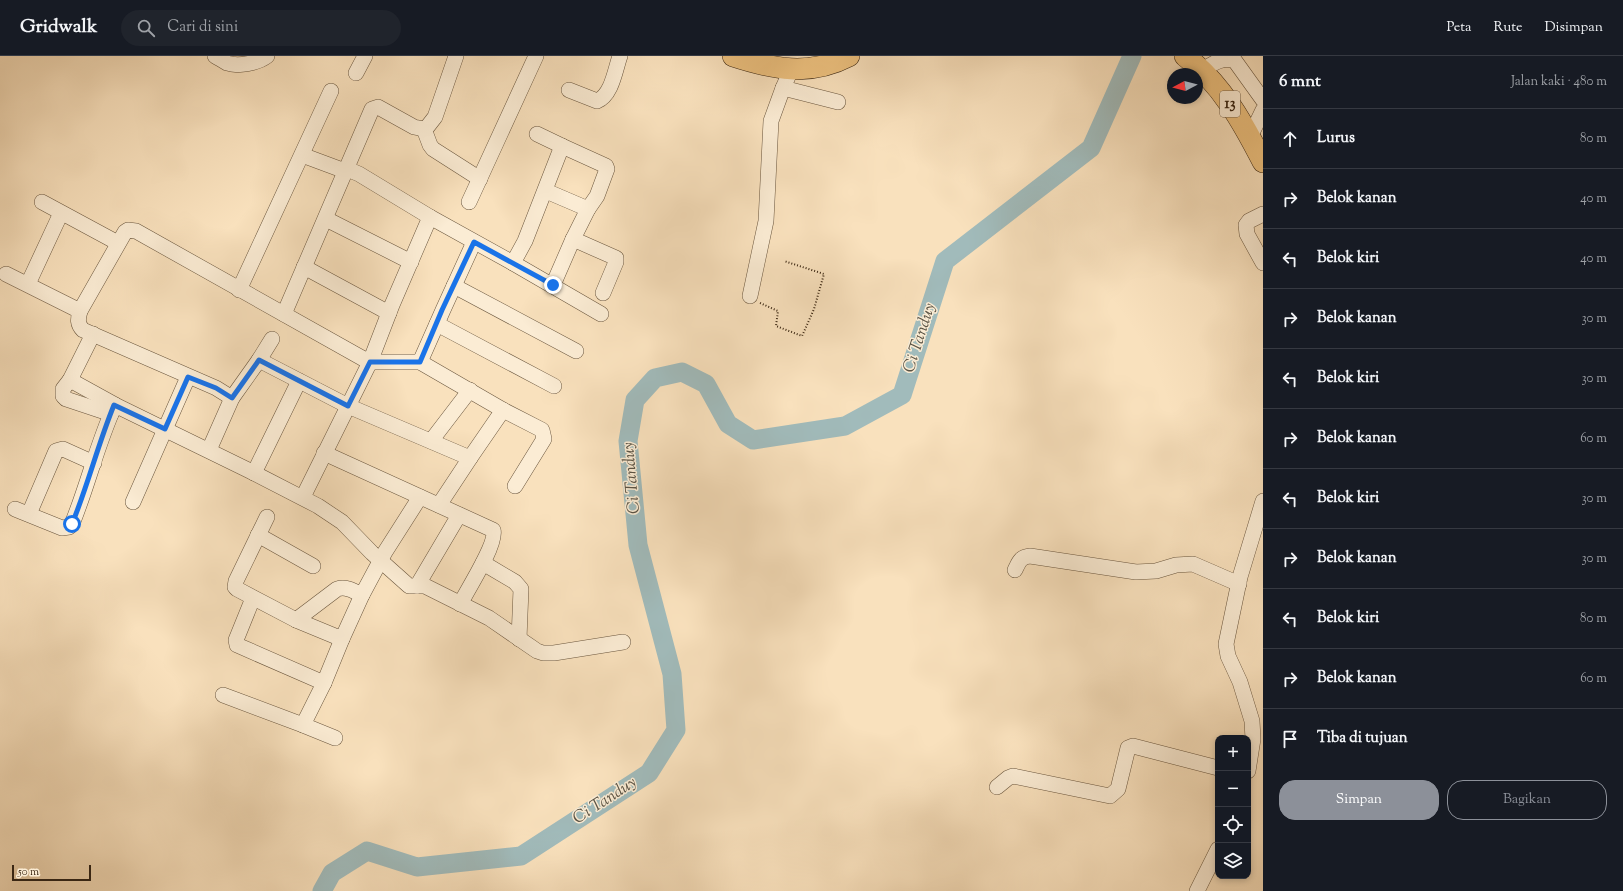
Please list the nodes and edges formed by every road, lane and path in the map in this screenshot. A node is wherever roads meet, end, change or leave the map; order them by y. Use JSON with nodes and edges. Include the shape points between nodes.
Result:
{"nodes":[{"id":1,"x":215,"y":56,"type":"edge"},
{"id":2,"x":267,"y":56,"type":"edge"},
{"id":3,"x":365,"y":56,"type":"edge"},
{"id":4,"x":456,"y":56,"type":"edge"},
{"id":5,"x":536,"y":56,"type":"edge"},
{"id":6,"x":620,"y":56,"type":"edge"},
{"id":7,"x":733,"y":56,"type":"edge"},
{"id":8,"x":849,"y":56,"type":"edge"},
{"id":9,"x":1186,"y":56,"type":"edge"},
{"id":10,"x":1200,"y":68,"type":"edge"},
{"id":11,"x":1203,"y":69,"type":"edge"},
{"id":12,"x":1203,"y":71,"type":"edge"},
{"id":13,"x":356,"y":73,"type":"dead end"},
{"id":14,"x":787,"y":79,"type":"junction"},
{"id":15,"x":569,"y":90,"type":"dead end"},
{"id":16,"x":331,"y":91,"type":"dead end"},
{"id":17,"x":1263,"y":100,"type":"edge"},
{"id":18,"x":838,"y":102,"type":"dead end"},
{"id":19,"x":1263,"y":110,"type":"edge"},
{"id":20,"x":424,"y":128,"type":"junction"},
{"id":21,"x":537,"y":134,"type":"dead end"},
{"id":22,"x":1250,"y":137,"type":"junction"},
{"id":23,"x":562,"y":146,"type":"junction"},
{"id":24,"x":302,"y":154,"type":"junction"},
{"id":25,"x":1263,"y":162,"type":"edge"},
{"id":26,"x":345,"y":171,"type":"junction"},
{"id":27,"x":480,"y":180,"type":"junction"},
{"id":28,"x":546,"y":191,"type":"junction"},
{"id":29,"x":42,"y":202,"type":"dead end"},
{"id":30,"x":469,"y":202,"type":"dead end"},
{"id":31,"x":588,"y":209,"type":"junction"},
{"id":32,"x":61,"y":212,"type":"junction"},
{"id":33,"x":1263,"y":214,"type":"edge"},
{"id":34,"x":430,"y":217,"type":"junction"},
{"id":35,"x":326,"y":219,"type":"junction"},
{"id":36,"x":573,"y":239,"type":"junction"},
{"id":37,"x":474,"y":242,"type":"junction"},
{"id":38,"x":118,"y":243,"type":"junction"},
{"id":39,"x":784,"y":261,"type":"dead end"},
{"id":40,"x":411,"y":262,"type":"junction"},
{"id":41,"x":513,"y":263,"type":"junction"},
{"id":42,"x":1263,"y":263,"type":"edge"},
{"id":43,"x":304,"y":267,"type":"junction"},
{"id":44,"x":6,"y":274,"type":"dead end"},
{"id":45,"x":28,"y":284,"type":"junction"},
{"id":46,"x":553,"y":285,"type":"junction"},
{"id":47,"x":454,"y":286,"type":"junction"},
{"id":48,"x":239,"y":290,"type":"junction"},
{"id":49,"x":603,"y":293,"type":"dead end"},
{"id":50,"x":750,"y":296,"type":"joint"},
{"id":51,"x":80,"y":311,"type":"junction"},
{"id":52,"x":389,"y":313,"type":"junction"},
{"id":53,"x":284,"y":314,"type":"junction"},
{"id":54,"x":601,"y":314,"type":"dead end"},
{"id":55,"x":437,"y":324,"type":"junction"},
{"id":56,"x":93,"y":334,"type":"junction"},
{"id":57,"x":272,"y":339,"type":"dead end"},
{"id":58,"x":576,"y":351,"type":"dead end"},
{"id":59,"x":259,"y":360,"type":"junction"},
{"id":60,"x":370,"y":362,"type":"junction"},
{"id":61,"x":420,"y":362,"type":"junction"},
{"id":62,"x":188,"y":377,"type":"junction"},
{"id":63,"x":299,"y":381,"type":"junction"},
{"id":64,"x":554,"y":386,"type":"dead end"},
{"id":65,"x":470,"y":390,"type":"junction"},
{"id":66,"x":232,"y":398,"type":"junction"},
{"id":67,"x":348,"y":406,"type":"junction"},
{"id":68,"x":113,"y":409,"type":"junction"},
{"id":69,"x":503,"y":410,"type":"junction"},
{"id":70,"x":165,"y":429,"type":"junction"},
{"id":71,"x":431,"y":441,"type":"junction"},
{"id":72,"x":209,"y":450,"type":"junction"},
{"id":73,"x":324,"y":453,"type":"junction"},
{"id":74,"x":470,"y":458,"type":"junction"},
{"id":75,"x":94,"y":463,"type":"junction"},
{"id":76,"x":254,"y":472,"type":"junction"},
{"id":77,"x":515,"y":486,"type":"dead end"},
{"id":78,"x":303,"y":497,"type":"junction"},
{"id":79,"x":420,"y":497,"type":"junction"},
{"id":80,"x":1263,"y":501,"type":"edge"},
{"id":81,"x":133,"y":502,"type":"dead end"},
{"id":82,"x":438,"y":505,"type":"junction"},
{"id":83,"x":15,"y":509,"type":"dead end"},
{"id":84,"x":29,"y":514,"type":"junction"},
{"id":85,"x":459,"y":515,"type":"junction"},
{"id":86,"x":267,"y":517,"type":"dead end"},
{"id":87,"x":258,"y":535,"type":"junction"},
{"id":88,"x":381,"y":562,"type":"junction"},
{"id":89,"x":483,"y":563,"type":"junction"},
{"id":90,"x":313,"y":566,"type":"dead end"},
{"id":91,"x":1016,"y":570,"type":"dead end"},
{"id":92,"x":1239,"y":584,"type":"junction"},
{"id":93,"x":417,"y":586,"type":"junction"},
{"id":94,"x":362,"y":595,"type":"junction"},
{"id":95,"x":253,"y":598,"type":"junction"},
{"id":96,"x":460,"y":604,"type":"junction"},
{"id":97,"x":296,"y":620,"type":"junction"},
{"id":98,"x":342,"y":639,"type":"junction"},
{"id":99,"x":518,"y":639,"type":"junction"},
{"id":100,"x":622,"y":642,"type":"dead end"},
{"id":101,"x":324,"y":683,"type":"junction"},
{"id":102,"x":223,"y":695,"type":"dead end"},
{"id":103,"x":303,"y":725,"type":"junction"},
{"id":104,"x":335,"y":738,"type":"dead end"},
{"id":105,"x":1251,"y":751,"type":"edge"},
{"id":106,"x":1215,"y":767,"type":"edge"},
{"id":107,"x":998,"y":787,"type":"dead end"},
{"id":108,"x":1215,"y":855,"type":"edge"},
{"id":109,"x":1197,"y":891,"type":"edge"}],
"edges":[{"from":1,"to":2,"type":"street","via":[[228,63],[238,64],[258,61]]},
{"from":3,"to":13,"type":"street"},
{"from":4,"to":20,"type":"street","via":[[435,117]]},
{"from":5,"to":27,"type":"street"},
{"from":6,"to":15,"type":"street","via":[[607,93],[601,99],[597,101]]},
{"from":7,"to":14,"type":"highway","via":[[780,68]]},
{"from":8,"to":14,"type":"highway","via":[[825,66],[808,69]]},
{"from":9,"to":10,"type":"highway","number":"13"},
{"from":11,"to":17,"type":"street","via":[[1224,58],[1230,58],[1235,61]]},
{"from":12,"to":22,"type":"highway","number":"13","via":[[1227,100]]},
{"from":14,"to":18,"type":"street"},
{"from":14,"to":50,"type":"street","via":[[771,121],[766,221]]},
{"from":16,"to":24,"type":"street"},
{"from":19,"to":22,"type":"street"},
{"from":20,"to":26,"type":"street","via":[[414,127],[378,107],[374,108]]},
{"from":20,"to":27,"type":"street","via":[[433,149]]},
{"from":21,"to":23,"type":"street"},
{"from":22,"to":25,"type":"highway","number":"13"},
{"from":23,"to":28,"type":"street"},
{"from":23,"to":31,"type":"street","via":[[606,166],[607,170],[597,196]]},
{"from":24,"to":26,"type":"street"},
{"from":24,"to":48,"type":"street"},
{"from":26,"to":34,"type":"street","via":[[359,174]]},
{"from":26,"to":35,"type":"street"},
{"from":27,"to":30,"type":"street"},
{"from":28,"to":31,"type":"street"},
{"from":28,"to":41,"type":"street"},
{"from":29,"to":32,"type":"street"},
{"from":31,"to":36,"type":"street"},
{"from":32,"to":38,"type":"street"},
{"from":32,"to":45,"type":"street"},
{"from":33,"to":42,"type":"street","via":[[1249,221],[1246,228]]},
{"from":34,"to":37,"type":"street"},
{"from":34,"to":40,"type":"street"},
{"from":35,"to":40,"type":"street"},
{"from":35,"to":43,"type":"street"},
{"from":36,"to":46,"type":"street"},
{"from":36,"to":49,"type":"street","via":[[616,258]]},
{"from":37,"to":41,"type":"street"},
{"from":37,"to":47,"type":"street"},
{"from":38,"to":48,"type":"street","via":[[128,230],[136,231]]},
{"from":38,"to":51,"type":"street"},
{"from":39,"to":50,"type":"path","via":[[824,274],[814,309],[802,336],[776,326],[778,311],[757,302],[756,294]]},
{"from":40,"to":52,"type":"street"},
{"from":41,"to":46,"type":"street"},
{"from":43,"to":52,"type":"street"},
{"from":43,"to":53,"type":"street"},
{"from":44,"to":45,"type":"street"},
{"from":45,"to":51,"type":"street"},
{"from":46,"to":54,"type":"street"},
{"from":47,"to":55,"type":"street"},
{"from":47,"to":58,"type":"street"},
{"from":48,"to":53,"type":"street"},
{"from":51,"to":56,"type":"street","via":[[79,326]]},
{"from":52,"to":60,"type":"street"},
{"from":53,"to":60,"type":"street"},
{"from":55,"to":61,"type":"street"},
{"from":55,"to":64,"type":"street"},
{"from":56,"to":62,"type":"street"},
{"from":56,"to":68,"type":"street","via":[[70,380],[63,388],[63,396],[66,399]]},
{"from":57,"to":59,"type":"street"},
{"from":59,"to":63,"type":"street"},
{"from":59,"to":66,"type":"street"},
{"from":60,"to":61,"type":"street"},
{"from":60,"to":67,"type":"street"},
{"from":61,"to":65,"type":"street"},
{"from":62,"to":66,"type":"street","via":[[216,388]]},
{"from":62,"to":70,"type":"street"},
{"from":63,"to":67,"type":"street"},
{"from":63,"to":76,"type":"street"},
{"from":65,"to":69,"type":"street"},
{"from":65,"to":71,"type":"street"},
{"from":66,"to":72,"type":"street"},
{"from":67,"to":71,"type":"street"},
{"from":67,"to":73,"type":"street"},
{"from":68,"to":70,"type":"street"},
{"from":68,"to":75,"type":"street"},
{"from":69,"to":74,"type":"street"},
{"from":69,"to":77,"type":"street","via":[[542,430],[544,434],[544,439]]},
{"from":70,"to":72,"type":"street"},
{"from":70,"to":81,"type":"street"},
{"from":71,"to":74,"type":"street"},
{"from":72,"to":76,"type":"street"},
{"from":73,"to":78,"type":"street"},
{"from":73,"to":79,"type":"street"},
{"from":74,"to":82,"type":"street"},
{"from":75,"to":84,"type":"street","via":[[63,449],[56,451]]},
{"from":75,"to":84,"type":"street","via":[[82,500],[69,527],[62,528]]},
{"from":76,"to":78,"type":"street"},
{"from":78,"to":88,"type":"street","via":[[342,522]]},
{"from":79,"to":82,"type":"street"},
{"from":79,"to":88,"type":"street"},
{"from":80,"to":92,"type":"street"},
{"from":82,"to":85,"type":"street"},
{"from":83,"to":84,"type":"street"},
{"from":85,"to":89,"type":"street","via":[[490,528],[494,533]]},
{"from":85,"to":93,"type":"street"},
{"from":86,"to":87,"type":"street"},
{"from":87,"to":90,"type":"street"},
{"from":87,"to":95,"type":"street","via":[[235,584],[237,589]]},
{"from":88,"to":93,"type":"street","via":[[406,584]]},
{"from":88,"to":94,"type":"street"},
{"from":89,"to":96,"type":"street"},
{"from":89,"to":99,"type":"street","via":[[515,582],[521,589]]},
{"from":91,"to":92,"type":"street","via":[[1020,560],[1030,556],[1136,572],[1193,564]]},
{"from":92,"to":105,"type":"street","via":[[1226,650],[1240,682],[1252,721]]},
{"from":93,"to":96,"type":"street","via":[[425,586]]},
{"from":94,"to":97,"type":"street","via":[[341,587]]},
{"from":94,"to":98,"type":"street"},
{"from":95,"to":97,"type":"street"},
{"from":95,"to":101,"type":"street","via":[[236,640],[237,645]]},
{"from":96,"to":99,"type":"street","via":[[489,618]]},
{"from":97,"to":98,"type":"street"},
{"from":98,"to":101,"type":"street"},
{"from":99,"to":100,"type":"street","via":[[537,651],[549,653]]},
{"from":101,"to":103,"type":"street"},
{"from":102,"to":103,"type":"street"},
{"from":103,"to":104,"type":"street"},
{"from":106,"to":107,"type":"street","via":[[1133,746],[1128,748],[1118,789],[1110,796],[1013,776]]},
{"from":108,"to":109,"type":"street"}]}
